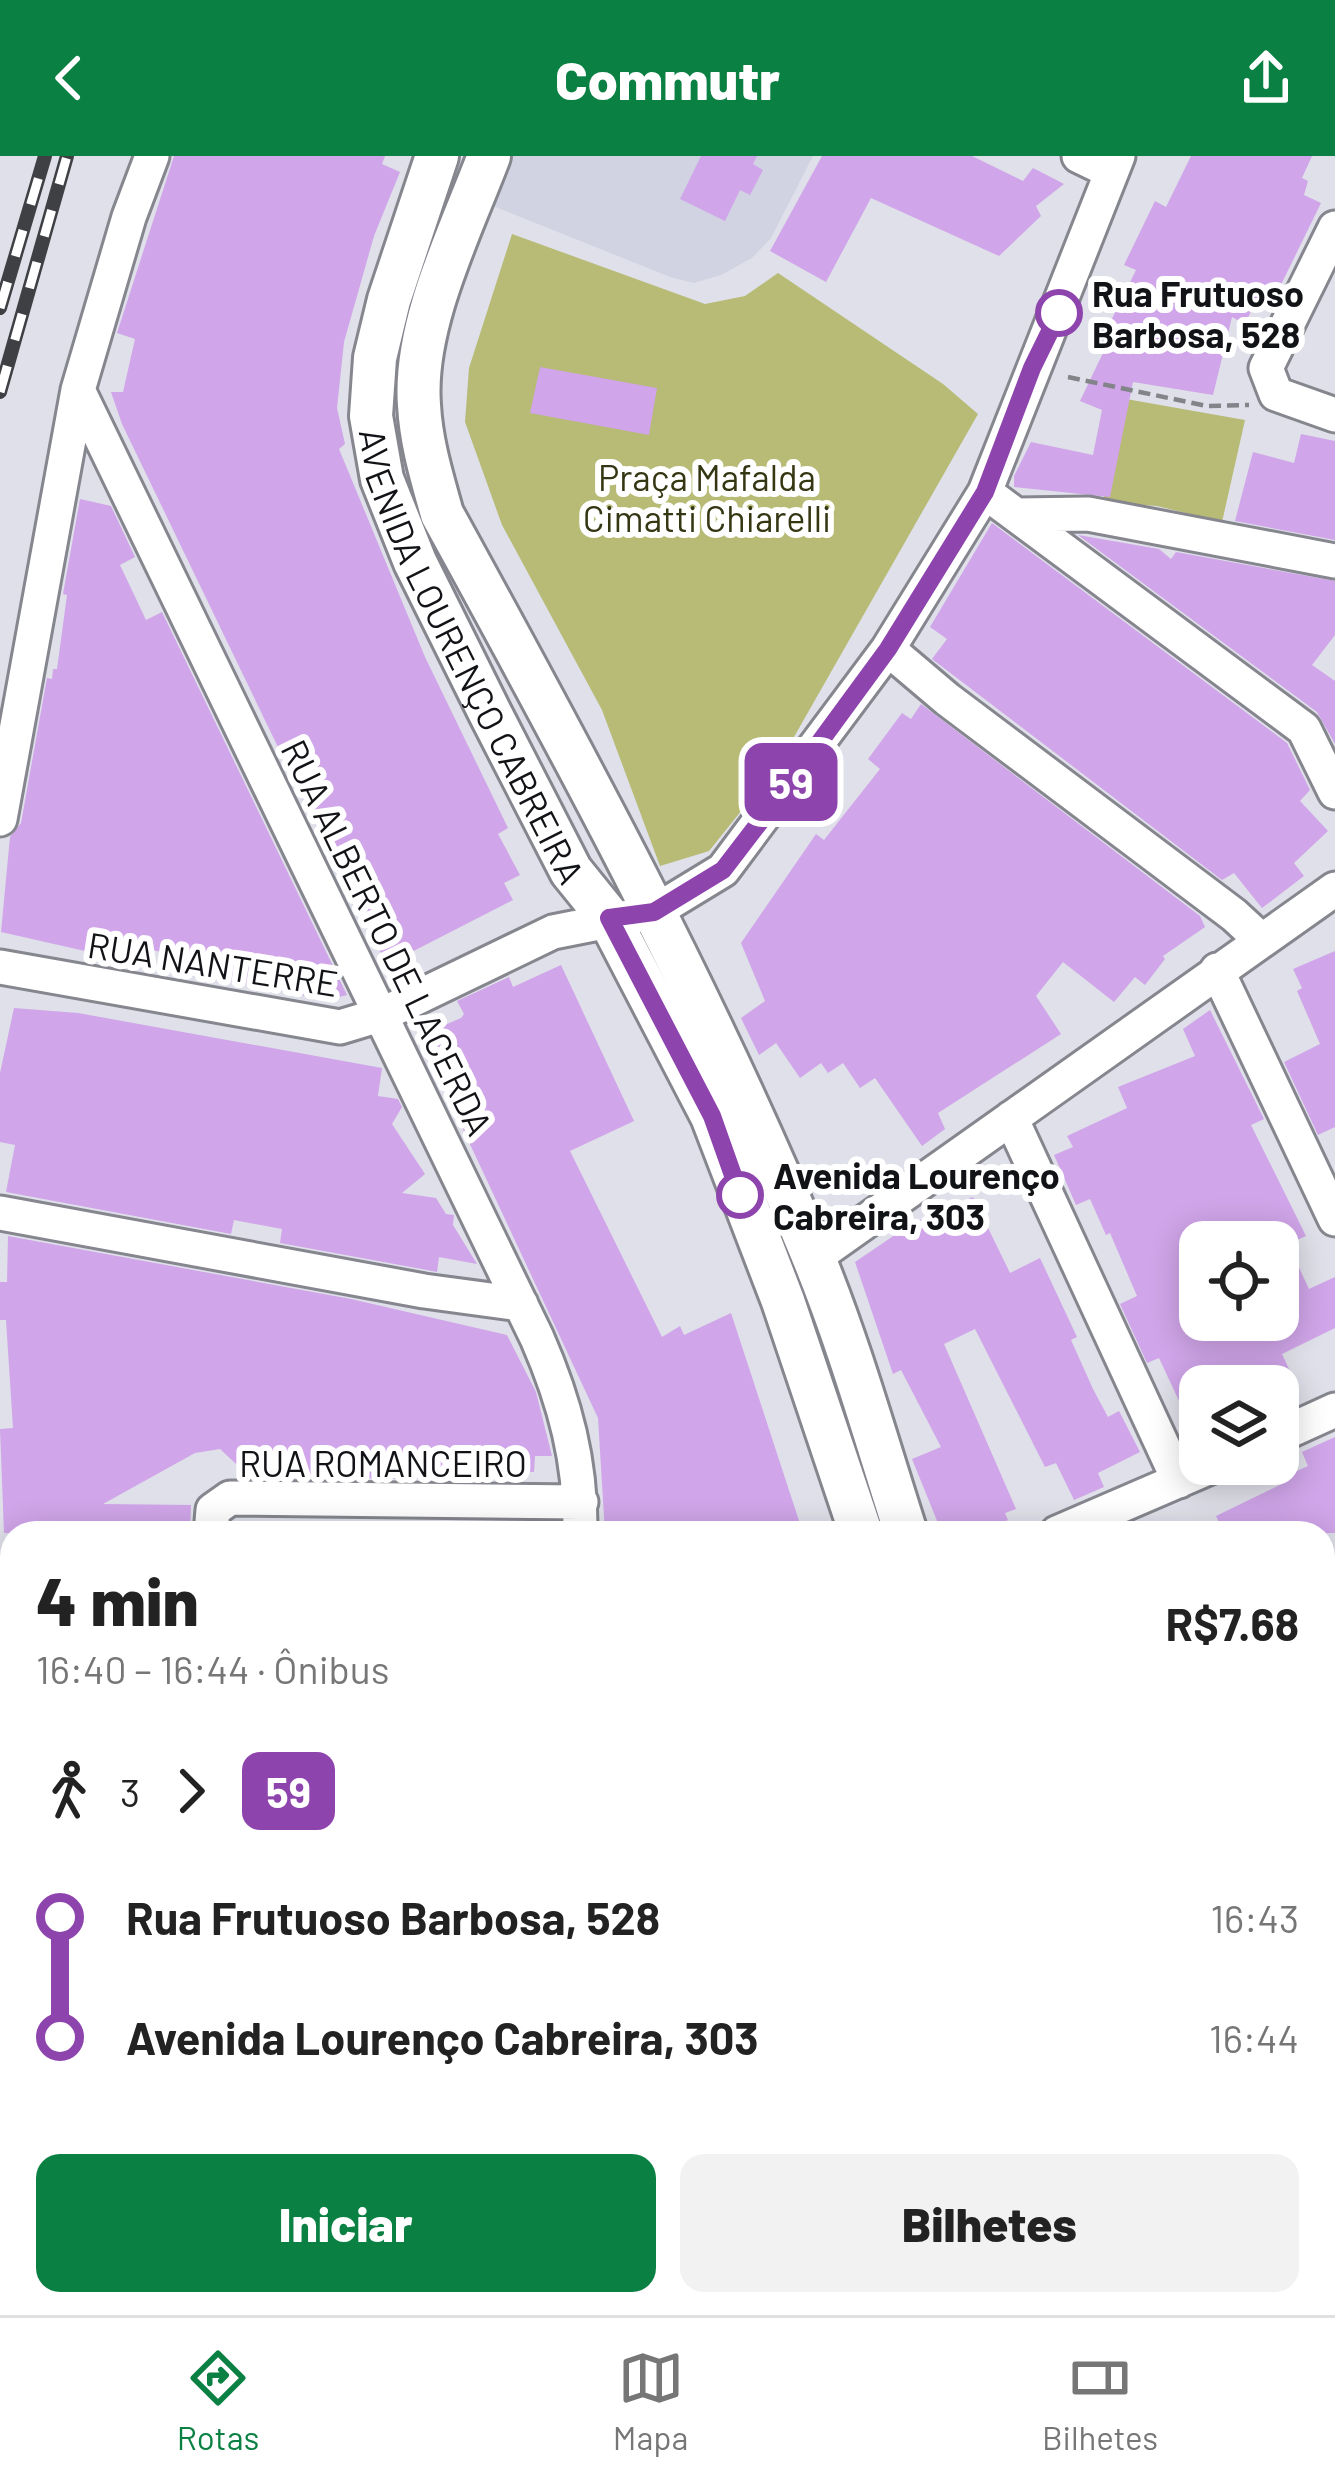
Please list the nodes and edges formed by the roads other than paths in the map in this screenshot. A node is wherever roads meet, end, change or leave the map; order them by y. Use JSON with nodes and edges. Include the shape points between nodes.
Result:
{"nodes":[{"id":1,"x":152,"y":156,"type":"edge"},
{"id":2,"x":437,"y":156,"type":"edge"},
{"id":3,"x":488,"y":156,"type":"edge"},
{"id":4,"x":1102,"y":161,"type":"edge"},
{"id":5,"x":1335,"y":228,"type":"edge"},
{"id":6,"x":78,"y":390,"type":"junction"},
{"id":7,"x":1335,"y":415,"type":"edge"},
{"id":8,"x":985,"y":492,"type":"junction"},
{"id":9,"x":1017,"y":515,"type":"junction"},
{"id":10,"x":1335,"y":561,"type":"edge"},
{"id":11,"x":888,"y":649,"type":"junction"},
{"id":12,"x":1335,"y":792,"type":"edge"},
{"id":13,"x":0,"y":819,"type":"edge"},
{"id":14,"x":1335,"y":889,"type":"edge"},
{"id":15,"x":654,"y":912,"type":"junction"},
{"id":16,"x":609,"y":918,"type":"junction"},
{"id":17,"x":1261,"y":940,"type":"junction"},
{"id":18,"x":0,"y":967,"type":"edge"},
{"id":19,"x":1216,"y":970,"type":"junction"},
{"id":20,"x":382,"y":1014,"type":"junction"},
{"id":21,"x":1012,"y":1118,"type":"junction"},
{"id":22,"x":0,"y":1213,"type":"edge"},
{"id":23,"x":1335,"y":1219,"type":"edge"},
{"id":24,"x":814,"y":1258,"type":"junction"},
{"id":25,"x":521,"y":1304,"type":"junction"},
{"id":26,"x":1335,"y":1410,"type":"edge"},
{"id":27,"x":1299,"y":1426,"type":"edge"},
{"id":28,"x":1179,"y":1481,"type":"joint"},
{"id":29,"x":580,"y":1517,"type":"edge"},
{"id":30,"x":212,"y":1521,"type":"edge"},
{"id":31,"x":857,"y":1521,"type":"edge"},
{"id":32,"x":901,"y":1521,"type":"edge"},
{"id":33,"x":1086,"y":1521,"type":"edge"}],
"edges":[{"from":1,"to":6,"type":"street"},
{"from":2,"to":16,"type":"main road","name":"AVENIDA LOURENÇO CABREIRA","via":[[375,358],[371,416],[382,479],[415,562],[571,871]]},
{"from":3,"to":15,"type":"main road","name":"AVENIDA LOURENÇO CABREIRA","via":[[423,348],[425,456],[442,514]]},
{"from":4,"to":8,"type":"street","via":[[1098,212]]},
{"from":5,"to":7,"type":"street","via":[[1266,368],[1276,394]]},
{"from":6,"to":13,"type":"street"},
{"from":6,"to":20,"type":"street","name":"RUA ALBERTO DE LACERDA"},
{"from":8,"to":9,"type":"street"},
{"from":8,"to":11,"type":"street"},
{"from":9,"to":10,"type":"street","via":[[1088,514]]},
{"from":9,"to":12,"type":"street","via":[[1304,729]]},
{"from":11,"to":15,"type":"street","via":[[723,870]]},
{"from":11,"to":17,"type":"street"},
{"from":14,"to":17,"type":"street"},
{"from":15,"to":16,"type":"street","name":"RUA NANTERRE"},
{"from":15,"to":24,"type":"main road","name":"AVENIDA LOURENÇO CABREIRA"},
{"from":16,"to":20,"type":"street","name":"RUA NANTERRE","via":[[553,932]]},
{"from":16,"to":31,"type":"main road","name":"AVENIDA LOURENÇO CABREIRA","via":[[712,1116]]},
{"from":17,"to":19,"type":"street"},
{"from":18,"to":20,"type":"street","name":"RUA NANTERRE","via":[[302,1023],[340,1027]]},
{"from":19,"to":21,"type":"street"},
{"from":19,"to":23,"type":"street"},
{"from":20,"to":25,"type":"street","name":"RUA ALBERTO DE LACERDA"},
{"from":21,"to":24,"type":"street"},
{"from":21,"to":28,"type":"street"},
{"from":22,"to":25,"type":"street"},
{"from":24,"to":32,"type":"main road","name":"AVENIDA LOURENÇO CABREIRA"},
{"from":25,"to":29,"type":"street","name":"RUA ALBERTO DE LACERDA","via":[[572,1435]]},
{"from":26,"to":27,"type":"street"},
{"from":28,"to":33,"type":"street"},
{"from":29,"to":30,"type":"street","name":"RUA ROMANCEIRO","via":[[230,1498],[213,1510]]}]}
